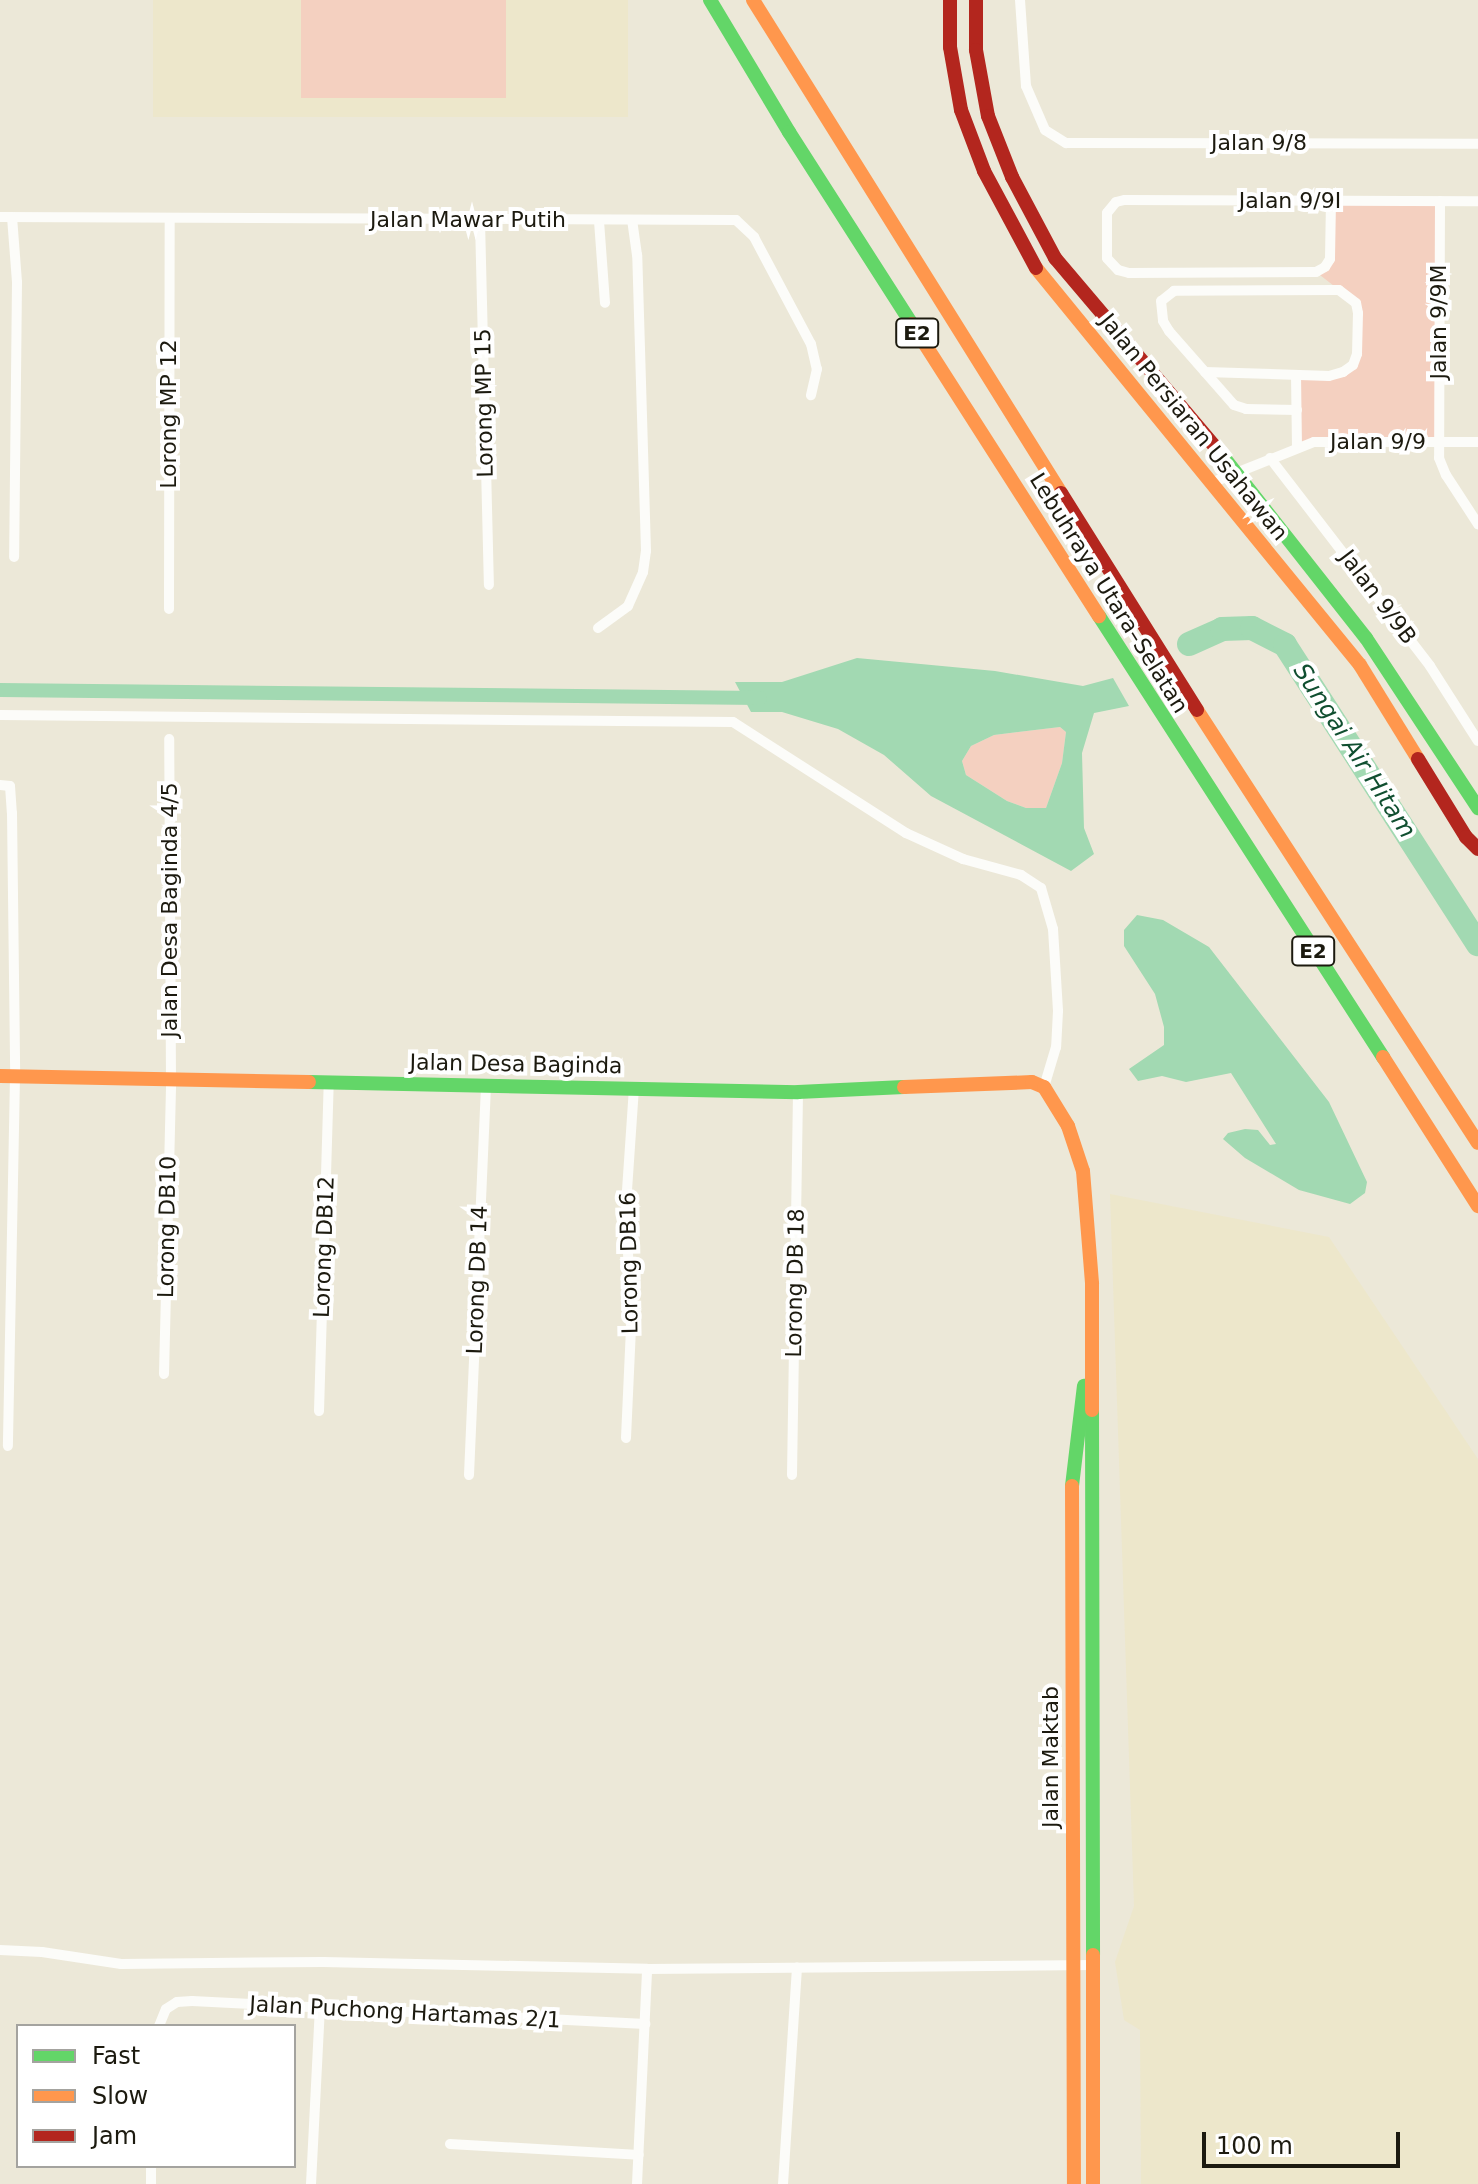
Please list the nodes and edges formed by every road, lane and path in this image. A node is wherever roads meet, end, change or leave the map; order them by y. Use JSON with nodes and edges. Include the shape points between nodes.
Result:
{"nodes":[{"id":1,"x":710,"y":0,"type":"edge"},
{"id":2,"x":753,"y":0,"type":"edge"},
{"id":3,"x":950,"y":0,"type":"edge"},
{"id":4,"x":976,"y":0,"type":"edge"},
{"id":5,"x":1020,"y":0,"type":"edge"},
{"id":6,"x":1478,"y":144,"type":"edge"},
{"id":7,"x":1331,"y":201,"type":"junction"},
{"id":8,"x":1440,"y":201,"type":"junction"},
{"id":9,"x":1478,"y":201,"type":"edge"},
{"id":10,"x":0,"y":217,"type":"edge"},
{"id":11,"x":12,"y":217,"type":"junction"},
{"id":12,"x":170,"y":218,"type":"junction"},
{"id":13,"x":480,"y":221,"type":"junction"},
{"id":14,"x":599,"y":221,"type":"junction"},
{"id":15,"x":632,"y":221,"type":"junction"},
{"id":16,"x":605,"y":303,"type":"dead end"},
{"id":17,"x":1205,"y":372,"type":"junction"},
{"id":18,"x":1296,"y":375,"type":"junction"},
{"id":19,"x":811,"y":395,"type":"dead end"},
{"id":20,"x":1297,"y":410,"type":"junction"},
{"id":21,"x":1439,"y":442,"type":"junction"},
{"id":22,"x":1478,"y":442,"type":"edge"},
{"id":23,"x":1297,"y":446,"type":"junction"},
{"id":24,"x":1270,"y":458,"type":"junction"},
{"id":25,"x":1236,"y":472,"type":"junction"},
{"id":26,"x":1211,"y":483,"type":"junction"},
{"id":27,"x":1478,"y":524,"type":"edge"},
{"id":28,"x":14,"y":557,"type":"dead end"},
{"id":29,"x":489,"y":585,"type":"dead end"},
{"id":30,"x":169,"y":609,"type":"dead end"},
{"id":31,"x":598,"y":628,"type":"dead end"},
{"id":32,"x":0,"y":715,"type":"edge"},
{"id":33,"x":169,"y":739,"type":"dead end"},
{"id":34,"x":1478,"y":741,"type":"edge"},
{"id":35,"x":0,"y":785,"type":"edge"},
{"id":36,"x":1478,"y":808,"type":"edge"},
{"id":37,"x":1478,"y":849,"type":"edge"},
{"id":38,"x":7,"y":1076,"type":"edge"},
{"id":39,"x":171,"y":1081,"type":"junction"},
{"id":40,"x":329,"y":1083,"type":"junction"},
{"id":41,"x":486,"y":1085,"type":"junction"},
{"id":42,"x":1038,"y":1085,"type":"junction"},
{"id":43,"x":634,"y":1087,"type":"junction"},
{"id":44,"x":798,"y":1092,"type":"junction"},
{"id":45,"x":1478,"y":1143,"type":"edge"},
{"id":46,"x":1478,"y":1206,"type":"edge"},
{"id":47,"x":1091,"y":1330,"type":"junction"},
{"id":48,"x":164,"y":1374,"type":"dead end"},
{"id":49,"x":319,"y":1411,"type":"dead end"},
{"id":50,"x":626,"y":1438,"type":"dead end"},
{"id":51,"x":8,"y":1446,"type":"dead end"},
{"id":52,"x":469,"y":1475,"type":"dead end"},
{"id":53,"x":792,"y":1475,"type":"dead end"},
{"id":54,"x":0,"y":1950,"type":"edge"},
{"id":55,"x":1074,"y":1965,"type":"junction"},
{"id":56,"x":1092,"y":1965,"type":"junction"},
{"id":57,"x":797,"y":1967,"type":"junction"},
{"id":58,"x":647,"y":1969,"type":"junction"},
{"id":59,"x":320,"y":2007,"type":"junction"},
{"id":60,"x":160,"y":2024,"type":"edge"},
{"id":61,"x":645,"y":2024,"type":"junction"},
{"id":62,"x":450,"y":2144,"type":"dead end"},
{"id":63,"x":639,"y":2155,"type":"junction"},
{"id":64,"x":311,"y":2184,"type":"edge"},
{"id":65,"x":637,"y":2184,"type":"edge"},
{"id":66,"x":783,"y":2184,"type":"edge"},
{"id":67,"x":1074,"y":2184,"type":"edge"},
{"id":68,"x":1093,"y":2184,"type":"edge"}],
"edges":[{"from":1,"to":46,"type":"main road","name":"Lebuhraya Utara–Selatan","number":"E2","via":[[1148,696]]},
{"from":2,"to":45,"type":"main road","name":"Lebuhraya Utara–Selatan","number":"E2","via":[[1155,644]]},
{"from":3,"to":26,"type":"main road","name":"Jalan Persiaran Usahawan","via":[[950,47],[961,110],[980,161],[1036,268]]},
{"from":4,"to":25,"type":"main road","name":"Jalan Persiaran Usahawan","via":[[976,50],[988,116],[1012,177],[1055,258]]},
{"from":5,"to":6,"type":"street","name":"Jalan 9/8","via":[[1023,70],[1045,130],[1066,143]]},
{"from":7,"to":7,"type":"street","name":"Jalan 9/9I","via":[[1330,259],[1316,272],[1118,270],[1107,258],[1107,213],[1116,202]]},
{"from":7,"to":8,"type":"street","name":"Jalan 9/9I"},
{"from":8,"to":9,"type":"street","name":"Jalan 9/9I"},
{"from":8,"to":21,"type":"street","name":"Jalan 9/9M"},
{"from":10,"to":11,"type":"street","name":"Jalan Mawar Putih"},
{"from":11,"to":12,"type":"street","name":"Jalan Mawar Putih"},
{"from":11,"to":28,"type":"street","via":[[17,282]]},
{"from":12,"to":13,"type":"street","name":"Jalan Mawar Putih"},
{"from":12,"to":30,"type":"street","name":"Lorong MP 12"},
{"from":13,"to":14,"type":"street","name":"Jalan Mawar Putih"},
{"from":13,"to":29,"type":"street","name":"Lorong MP 15"},
{"from":14,"to":15,"type":"street","name":"Jalan Mawar Putih"},
{"from":14,"to":16,"type":"street"},
{"from":15,"to":19,"type":"street","name":"Jalan Mawar Putih","via":[[728,219],[749,229],[811,344],[817,369]]},
{"from":15,"to":31,"type":"street","via":[[646,551],[628,606]]},
{"from":17,"to":18,"type":"street"},
{"from":17,"to":18,"type":"street","via":[[1163,321],[1161,301],[1167,295],[1339,290],[1356,303],[1358,313],[1353,365],[1329,376]]},
{"from":17,"to":20,"type":"street","via":[[1239,408]]},
{"from":18,"to":20,"type":"street"},
{"from":20,"to":23,"type":"street"},
{"from":21,"to":22,"type":"street","name":"Jalan 9/9"},
{"from":21,"to":23,"type":"street","name":"Jalan 9/9","via":[[1339,439]]},
{"from":21,"to":27,"type":"street","name":"Jalan 9/9M","via":[[1441,466]]},
{"from":23,"to":24,"type":"street","name":"Jalan 9/9"},
{"from":24,"to":25,"type":"street","name":"Jalan 9/9"},
{"from":24,"to":34,"type":"street","name":"Jalan 9/9B","via":[[1430,666]]},
{"from":25,"to":26,"type":"street","name":"Jalan 9/9"},
{"from":25,"to":36,"type":"main road","name":"Jalan Persiaran Usahawan","via":[[1366,638]]},
{"from":26,"to":37,"type":"main road","name":"Jalan Persiaran Usahawan","via":[[1360,665]]},
{"from":32,"to":42,"type":"street","via":[[733,722],[906,833],[963,859],[1021,875],[1041,888],[1053,929],[1058,1011],[1056,1047]]},
{"from":33,"to":39,"type":"street","name":"Jalan Desa Baginda 4/5"},
{"from":35,"to":38,"type":"street","via":[[10,786],[12,813]]},
{"from":38,"to":39,"type":"main road","name":"Jalan Desa Baginda"},
{"from":38,"to":51,"type":"street"},
{"from":39,"to":40,"type":"main road","name":"Jalan Desa Baginda"},
{"from":39,"to":48,"type":"street","name":"Lorong DB10"},
{"from":40,"to":41,"type":"main road","name":"Jalan Desa Baginda"},
{"from":40,"to":49,"type":"street","name":"Lorong DB12"},
{"from":41,"to":43,"type":"main road","name":"Jalan Desa Baginda"},
{"from":41,"to":52,"type":"street","name":"Lorong DB 14"},
{"from":42,"to":44,"type":"main road","name":"Jalan Desa Baginda"},
{"from":42,"to":47,"type":"main road","name":"Jalan Maktab","via":[[1068,1126],[1083,1171]]},
{"from":43,"to":44,"type":"main road","name":"Jalan Desa Baginda"},
{"from":43,"to":50,"type":"street","name":"Lorong DB16","via":[[626,1205],[631,1327]]},
{"from":44,"to":53,"type":"street","name":"Lorong DB 18"},
{"from":47,"to":55,"type":"main road","name":"Jalan Maktab","via":[[1072,1479]]},
{"from":47,"to":56,"type":"main road","name":"Jalan Maktab"},
{"from":54,"to":58,"type":"street","via":[[110,1964]]},
{"from":55,"to":56,"type":"street"},
{"from":55,"to":57,"type":"street"},
{"from":55,"to":67,"type":"main road","name":"Jalan Maktab"},
{"from":56,"to":68,"type":"main road","name":"Jalan Maktab"},
{"from":57,"to":58,"type":"street"},
{"from":57,"to":66,"type":"street"},
{"from":58,"to":61,"type":"street"},
{"from":59,"to":60,"type":"street","name":"Jalan Puchong Hartamas 2/1","via":[[177,2002],[166,2009]]},
{"from":59,"to":61,"type":"street","name":"Jalan Puchong Hartamas 2/1"},
{"from":59,"to":64,"type":"street"},
{"from":61,"to":63,"type":"street"},
{"from":62,"to":63,"type":"street"},
{"from":63,"to":65,"type":"street"}]}
